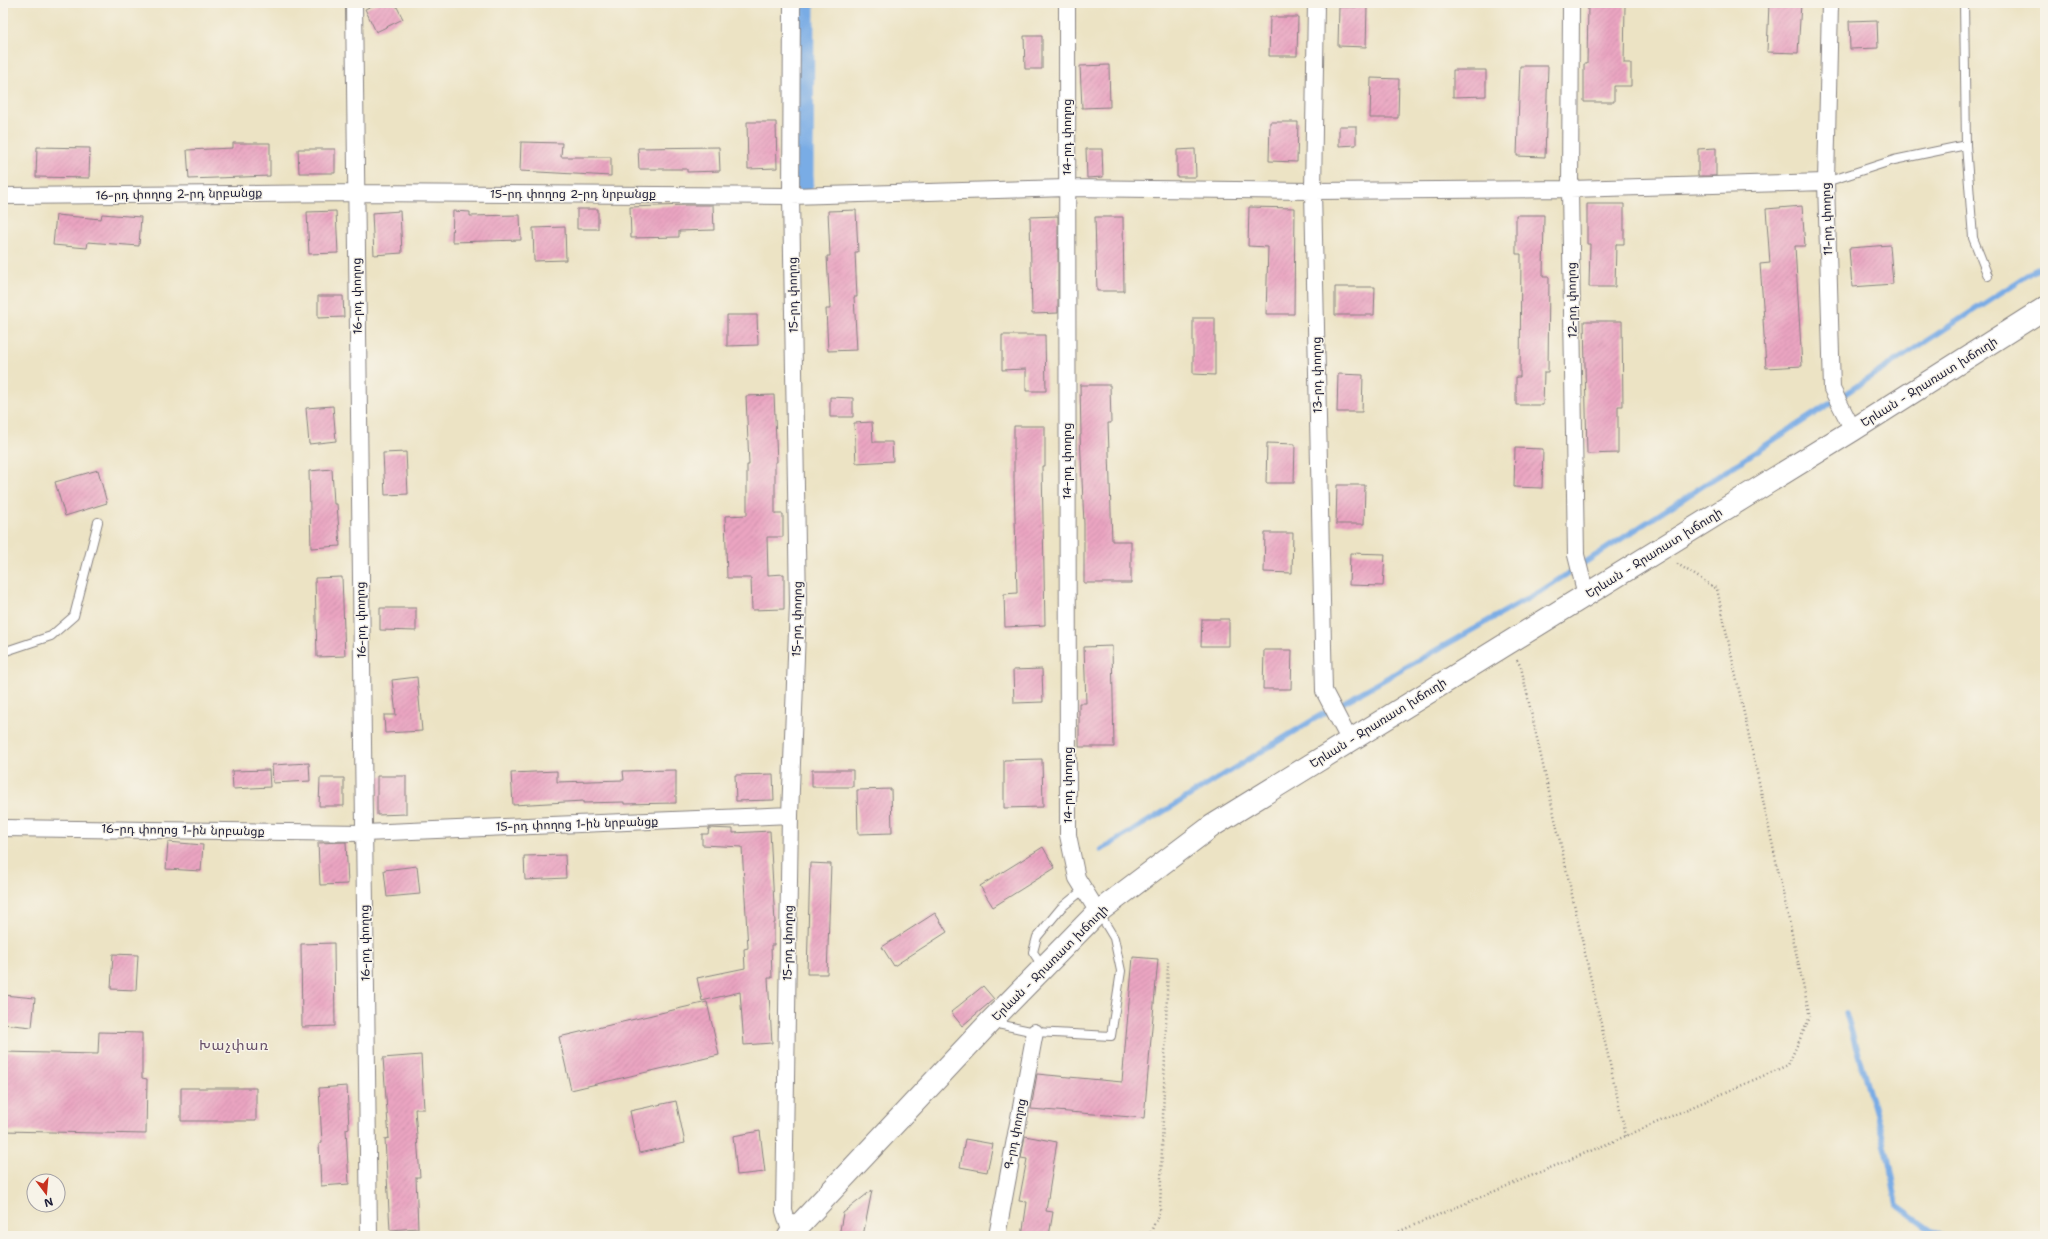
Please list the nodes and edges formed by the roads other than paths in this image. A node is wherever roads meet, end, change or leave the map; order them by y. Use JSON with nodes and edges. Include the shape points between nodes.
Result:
{"nodes":[{"id":1,"x":354,"y":3,"type":"edge"},
{"id":2,"x":792,"y":3,"type":"edge"},
{"id":3,"x":1067,"y":3,"type":"edge"},
{"id":4,"x":1316,"y":3,"type":"edge"},
{"id":5,"x":1571,"y":3,"type":"edge"},
{"id":6,"x":1830,"y":3,"type":"edge"},
{"id":7,"x":1964,"y":3,"type":"edge"},
{"id":8,"x":1966,"y":145,"type":"junction"},
{"id":9,"x":1826,"y":182,"type":"junction"},
{"id":10,"x":1067,"y":188,"type":"junction"},
{"id":11,"x":1570,"y":190,"type":"junction"},
{"id":12,"x":1314,"y":192,"type":"junction"},
{"id":13,"x":355,"y":193,"type":"junction"},
{"id":14,"x":3,"y":196,"type":"edge"},
{"id":15,"x":791,"y":196,"type":"junction"},
{"id":16,"x":1988,"y":276,"type":"dead end"},
{"id":17,"x":2045,"y":308,"type":"edge"},
{"id":18,"x":1850,"y":424,"type":"junction"},
{"id":19,"x":98,"y":522,"type":"dead end"},
{"id":20,"x":1585,"y":590,"type":"junction"},
{"id":21,"x":3,"y":652,"type":"edge"},
{"id":22,"x":1350,"y":741,"type":"junction"},
{"id":23,"x":790,"y":815,"type":"junction"},
{"id":24,"x":3,"y":828,"type":"edge"},
{"id":25,"x":364,"y":833,"type":"junction"},
{"id":26,"x":1084,"y":888,"type":"junction"},
{"id":27,"x":1098,"y":912,"type":"junction"},
{"id":28,"x":1044,"y":967,"type":"junction"},
{"id":29,"x":990,"y":1022,"type":"junction"},
{"id":30,"x":1035,"y":1032,"type":"junction"},
{"id":31,"x":790,"y":1235,"type":"edge"},
{"id":32,"x":369,"y":1236,"type":"edge"},
{"id":33,"x":997,"y":1236,"type":"edge"}],
"edges":[{"from":1,"to":13,"type":"street","name":"16-րդ փողոց"},
{"from":2,"to":15,"type":"street","name":"15-րդ փողոց"},
{"from":3,"to":10,"type":"street","name":"14-րդ փողոց"},
{"from":4,"to":12,"type":"street","name":"13-րդ փողոց"},
{"from":5,"to":11,"type":"street","name":"12-րդ փողոց"},
{"from":6,"to":9,"type":"street","name":"11-րդ փողոց"},
{"from":7,"to":8,"type":"lane"},
{"from":8,"to":9,"type":"lane","via":[[1894,160]]},
{"from":8,"to":16,"type":"lane","via":[[1973,238]]},
{"from":9,"to":11,"type":"street","name":"15-րդ փողոց 2-րդ նրբանցք"},
{"from":9,"to":18,"type":"street","name":"11-րդ փողոց","via":[[1832,389]]},
{"from":10,"to":12,"type":"street","name":"15-րդ փողոց 2-րդ նրբանցք"},
{"from":10,"to":15,"type":"street","name":"15-րդ փողոց 2-րդ նրբանցք"},
{"from":10,"to":26,"type":"street","name":"14-րդ փողոց","via":[[1068,836],[1077,878]]},
{"from":11,"to":12,"type":"street","name":"15-րդ փողոց 2-րդ նրբանցք"},
{"from":11,"to":20,"type":"street","name":"12-րդ փողոց","via":[[1576,555]]},
{"from":12,"to":22,"type":"street","name":"13-րդ փողոց","via":[[1324,691]]},
{"from":13,"to":14,"type":"street","name":"16-րդ փողոց 2-րդ նրբանցք"},
{"from":13,"to":15,"type":"street","name":"15-րդ փողոց 2-րդ նրբանցք"},
{"from":13,"to":25,"type":"street","name":"16-րդ փողոց"},
{"from":15,"to":23,"type":"street","name":"15-րդ փողոց","via":[[798,604]]},
{"from":17,"to":18,"type":"main road","name":"Երևան - Ջրառատ խճուղի"},
{"from":18,"to":20,"type":"main road","name":"Երևան - Ջրառատ խճուղի","via":[[1660,550]]},
{"from":19,"to":21,"type":"lane","via":[[74,616],[52,636]]},
{"from":20,"to":22,"type":"main road","name":"Երևան - Ջրառատ խճուղի","via":[[1507,644]]},
{"from":22,"to":27,"type":"main road","name":"Երևան - Ջրառատ խճուղի","via":[[1212,826]]},
{"from":23,"to":25,"type":"street","name":"15-րդ փողոց 1-ին նրբանցք"},
{"from":23,"to":31,"type":"street","name":"15-րդ փողոց","via":[[784,1211]]},
{"from":24,"to":25,"type":"street","name":"16-րդ փողոց 1-ին նրբանցք"},
{"from":25,"to":32,"type":"street","name":"16-րդ փողոց"},
{"from":26,"to":27,"type":"street","name":"14-րդ փողոց"},
{"from":26,"to":28,"type":"lane","via":[[1061,908],[1037,937],[1033,952]]},
{"from":27,"to":28,"type":"main road","name":"Երևան - Ջրառատ խճուղի"},
{"from":27,"to":30,"type":"lane","via":[[1114,938],[1121,971],[1112,1036]]},
{"from":28,"to":29,"type":"main road","name":"Երևան - Ջրառատ խճուղի"},
{"from":29,"to":30,"type":"lane"},
{"from":29,"to":31,"type":"main road","name":"Երևան - Ջրառատ խճուղի"},
{"from":30,"to":33,"type":"street","name":"9-րդ փողոց"}]}
